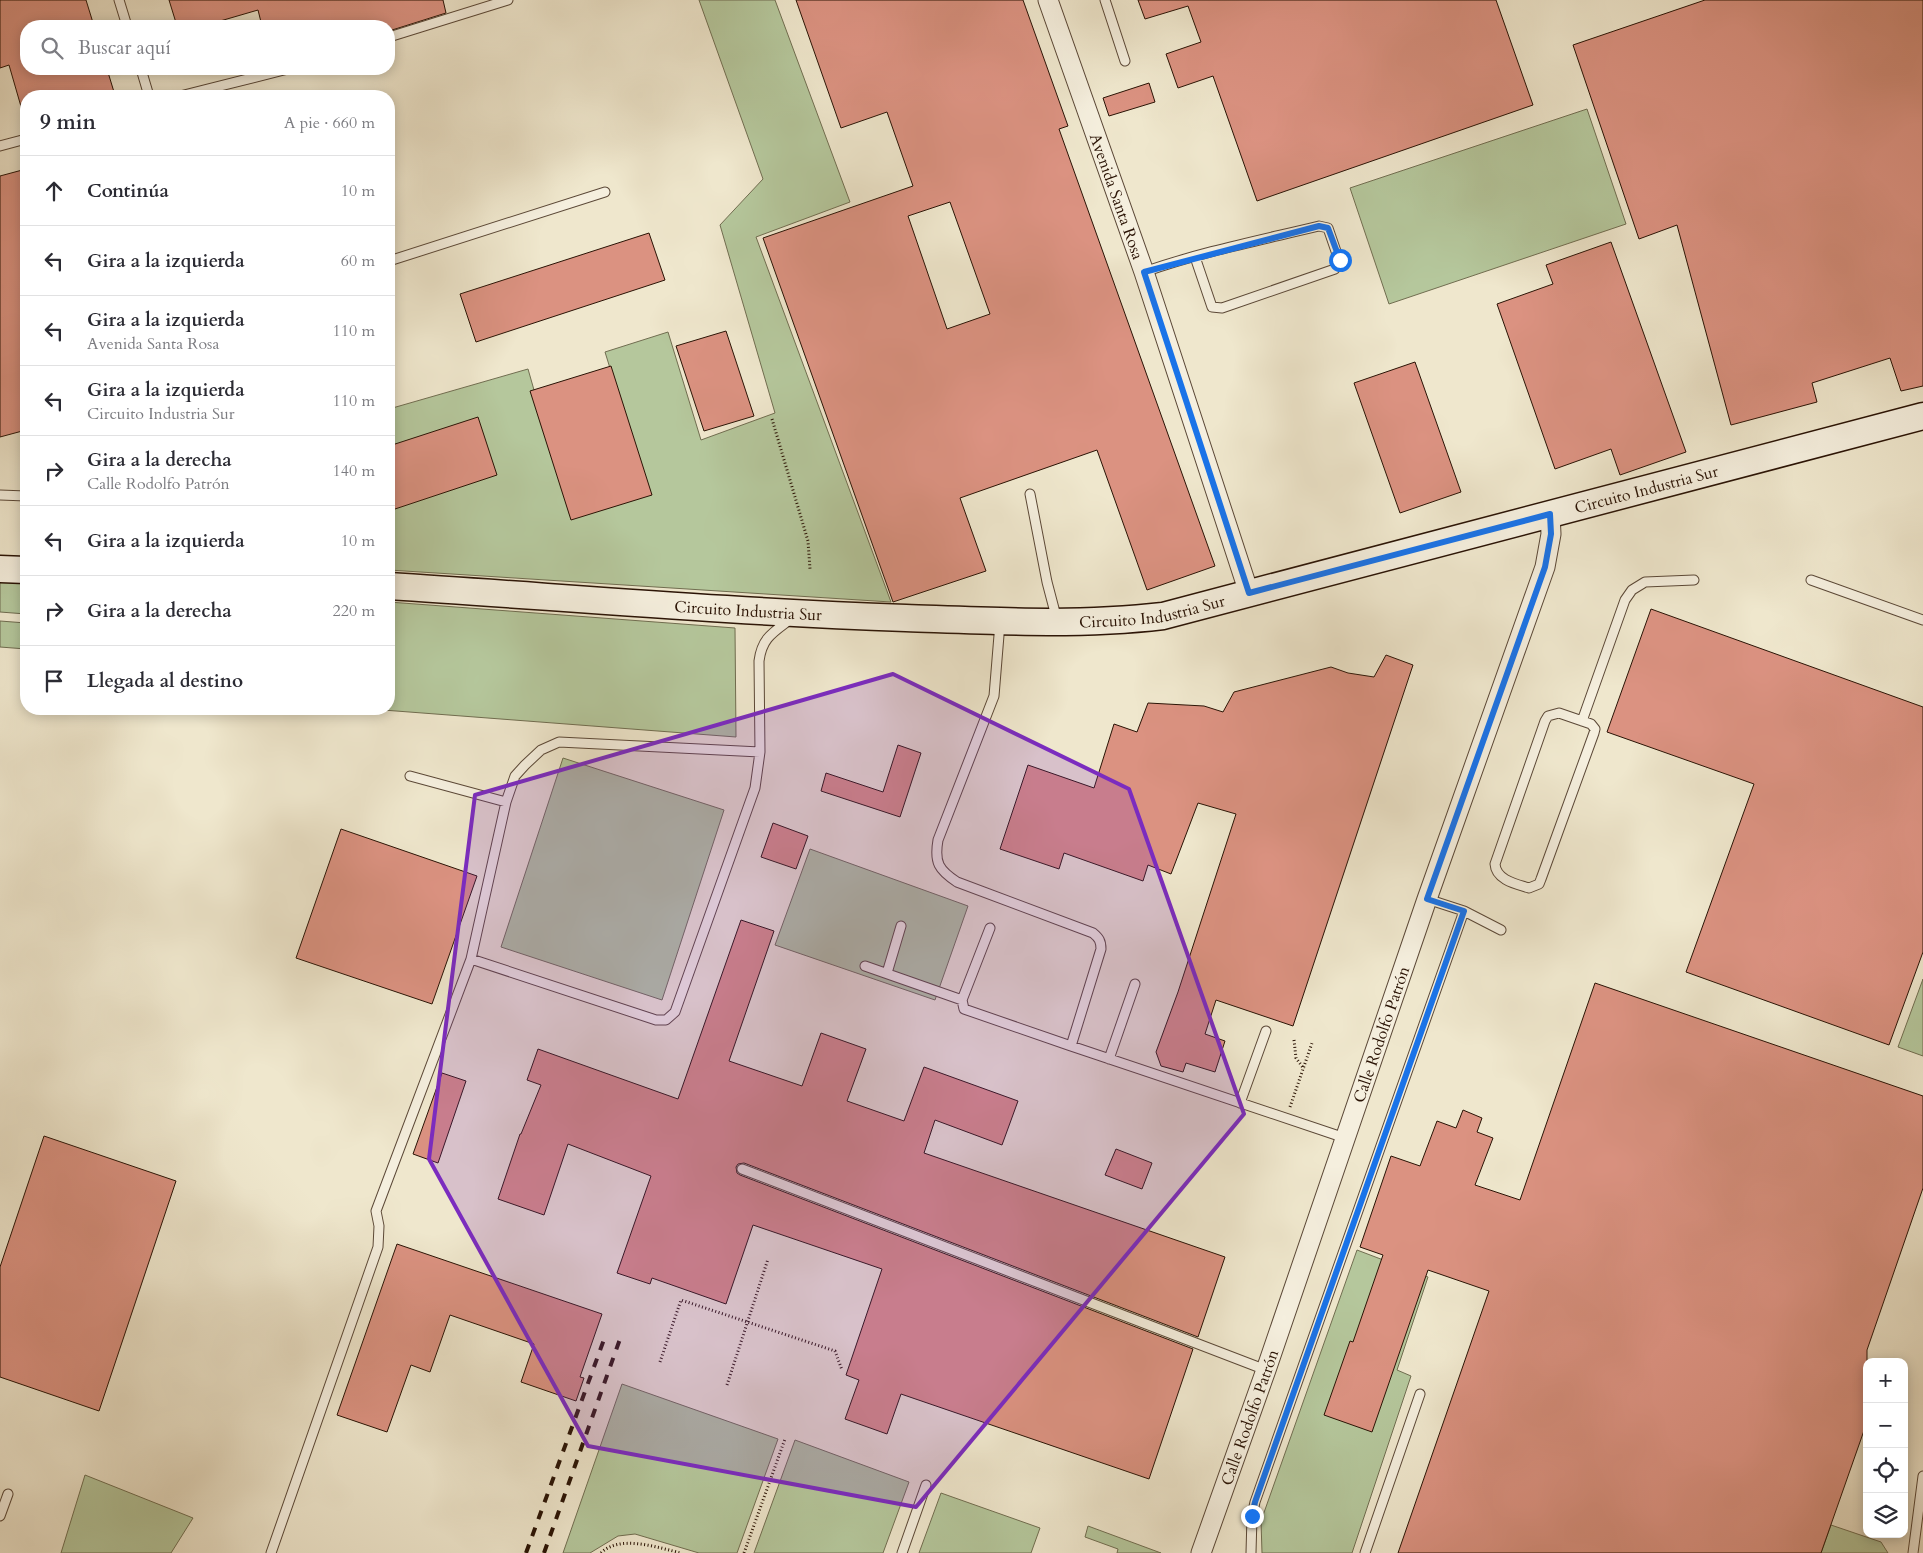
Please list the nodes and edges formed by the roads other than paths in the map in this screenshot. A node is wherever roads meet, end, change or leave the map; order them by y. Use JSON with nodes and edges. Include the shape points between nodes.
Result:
{"nodes":[{"id":1,"x":119,"y":0,"type":"edge"},
{"id":2,"x":508,"y":0,"type":"edge"},
{"id":3,"x":1048,"y":0,"type":"edge"},
{"id":4,"x":1105,"y":0,"type":"edge"},
{"id":5,"x":125,"y":20,"type":"edge"},
{"id":6,"x":395,"y":35,"type":"edge"},
{"id":7,"x":1126,"y":61,"type":"dead end"},
{"id":8,"x":143,"y":75,"type":"edge"},
{"id":9,"x":264,"y":75,"type":"edge"},
{"id":10,"x":147,"y":90,"type":"edge"},
{"id":11,"x":204,"y":90,"type":"edge"},
{"id":12,"x":20,"y":141,"type":"edge"},
{"id":13,"x":0,"y":146,"type":"edge"},
{"id":14,"x":604,"y":192,"type":"dead end"},
{"id":15,"x":1195,"y":257,"type":"junction"},
{"id":16,"x":395,"y":259,"type":"edge"},
{"id":17,"x":1144,"y":272,"type":"junction"},
{"id":18,"x":1923,"y":416,"type":"edge"},
{"id":19,"x":1030,"y":494,"type":"dead end"},
{"id":20,"x":0,"y":495,"type":"edge"},
{"id":21,"x":20,"y":496,"type":"edge"},
{"id":22,"x":1550,"y":514,"type":"junction"},
{"id":23,"x":0,"y":569,"type":"edge"},
{"id":24,"x":20,"y":570,"type":"edge"},
{"id":25,"x":1694,"y":580,"type":"dead end"},
{"id":26,"x":1811,"y":580,"type":"dead end"},
{"id":27,"x":395,"y":586,"type":"edge"},
{"id":28,"x":1249,"y":593,"type":"junction"},
{"id":29,"x":799,"y":613,"type":"junction"},
{"id":30,"x":1923,"y":620,"type":"edge"},
{"id":31,"x":1000,"y":621,"type":"junction"},
{"id":32,"x":1057,"y":621,"type":"junction"},
{"id":33,"x":1582,"y":721,"type":"junction"},
{"id":34,"x":760,"y":752,"type":"junction"},
{"id":35,"x":410,"y":776,"type":"dead end"},
{"id":36,"x":506,"y":802,"type":"junction"},
{"id":37,"x":1427,"y":899,"type":"junction"},
{"id":38,"x":1464,"y":911,"type":"junction"},
{"id":39,"x":901,"y":926,"type":"dead end"},
{"id":40,"x":990,"y":928,"type":"dead end"},
{"id":41,"x":1501,"y":930,"type":"dead end"},
{"id":42,"x":471,"y":959,"type":"junction"},
{"id":43,"x":864,"y":966,"type":"dead end"},
{"id":44,"x":887,"y":973,"type":"junction"},
{"id":45,"x":1135,"y":984,"type":"dead end"},
{"id":46,"x":962,"y":1000,"type":"junction"},
{"id":47,"x":1266,"y":1032,"type":"dead end"},
{"id":48,"x":1070,"y":1046,"type":"junction"},
{"id":49,"x":1109,"y":1059,"type":"junction"},
{"id":50,"x":1240,"y":1102,"type":"junction"},
{"id":51,"x":1345,"y":1138,"type":"junction"},
{"id":52,"x":742,"y":1169,"type":"dead end"},
{"id":53,"x":1266,"y":1370,"type":"junction"},
{"id":54,"x":1420,"y":1394,"type":"dead end"},
{"id":55,"x":1923,"y":1476,"type":"edge"},
{"id":56,"x":926,"y":1485,"type":"dead end"},
{"id":57,"x":8,"y":1494,"type":"dead end"},
{"id":58,"x":0,"y":1516,"type":"edge"},
{"id":59,"x":271,"y":1553,"type":"edge"},
{"id":60,"x":902,"y":1553,"type":"edge"},
{"id":61,"x":1201,"y":1553,"type":"edge"},
{"id":62,"x":1251,"y":1553,"type":"edge"},
{"id":63,"x":1364,"y":1553,"type":"edge"},
{"id":64,"x":1913,"y":1553,"type":"edge"}],
"edges":[{"from":1,"to":5,"type":"lane"},
{"from":2,"to":6,"type":"lane"},
{"from":3,"to":17,"type":"street","name":"Avenida Santa Rosa"},
{"from":4,"to":7,"type":"lane"},
{"from":8,"to":10,"type":"lane"},
{"from":9,"to":11,"type":"lane"},
{"from":12,"to":13,"type":"lane"},
{"from":14,"to":16,"type":"lane"},
{"from":15,"to":15,"type":"lane","via":[[1319,226],[1328,228],[1340,260],[1334,268],[1215,308]]},
{"from":15,"to":17,"type":"lane"},
{"from":17,"to":28,"type":"street","name":"Avenida Santa Rosa"},
{"from":18,"to":22,"type":"main road","name":"Circuito Industria Sur"},
{"from":19,"to":32,"type":"lane"},
{"from":20,"to":21,"type":"lane"},
{"from":22,"to":28,"type":"main road","name":"Circuito Industria Sur"},
{"from":22,"to":37,"type":"street","name":"Calle Rodolfo Patrón","via":[[1551,534],[1545,567]]},
{"from":23,"to":24,"type":"main road"},
{"from":25,"to":33,"type":"lane","via":[[1645,582],[1632,590],[1625,600]]},
{"from":26,"to":30,"type":"lane"},
{"from":27,"to":29,"type":"main road","name":"Circuito Industria Sur"},
{"from":28,"to":32,"type":"main road","name":"Circuito Industria Sur","via":[[1162,616],[1117,622]]},
{"from":29,"to":31,"type":"main road","name":"Circuito Industria Sur"},
{"from":29,"to":34,"type":"lane","via":[[769,636],[761,647]]},
{"from":31,"to":32,"type":"main road","name":"Circuito Industria Sur"},
{"from":31,"to":48,"type":"lane","via":[[994,696],[936,852],[938,864],[945,874],[958,882],[1099,938],[1101,949]]},
{"from":33,"to":33,"type":"lane","via":[[1559,713],[1548,716],[1545,721],[1495,864],[1502,878],[1529,888],[1535,887],[1542,879],[1594,733],[1593,726]]},
{"from":34,"to":36,"type":"lane","via":[[559,742],[541,750],[515,776]]},
{"from":34,"to":42,"type":"lane","via":[[755,788],[675,1012],[666,1020],[656,1020]]},
{"from":35,"to":36,"type":"lane"},
{"from":36,"to":42,"type":"lane"},
{"from":37,"to":38,"type":"lane"},
{"from":37,"to":51,"type":"street","name":"Calle Rodolfo Patrón"},
{"from":38,"to":41,"type":"lane"},
{"from":38,"to":62,"type":"lane","via":[[1255,1502]]},
{"from":39,"to":44,"type":"lane"},
{"from":40,"to":46,"type":"lane"},
{"from":42,"to":59,"type":"lane","via":[[376,1211],[378,1247]]},
{"from":43,"to":44,"type":"lane"},
{"from":44,"to":46,"type":"lane"},
{"from":45,"to":49,"type":"lane"},
{"from":46,"to":48,"type":"lane","via":[[966,1011]]},
{"from":47,"to":50,"type":"lane"},
{"from":48,"to":49,"type":"lane"},
{"from":49,"to":50,"type":"lane"},
{"from":50,"to":51,"type":"lane"},
{"from":51,"to":53,"type":"street","name":"Calle Rodolfo Patrón"},
{"from":52,"to":53,"type":"lane"},
{"from":53,"to":61,"type":"street","name":"Calle Rodolfo Patrón"},
{"from":54,"to":63,"type":"lane"},
{"from":55,"to":64,"type":"lane"},
{"from":56,"to":60,"type":"lane"},
{"from":57,"to":58,"type":"lane"}]}
